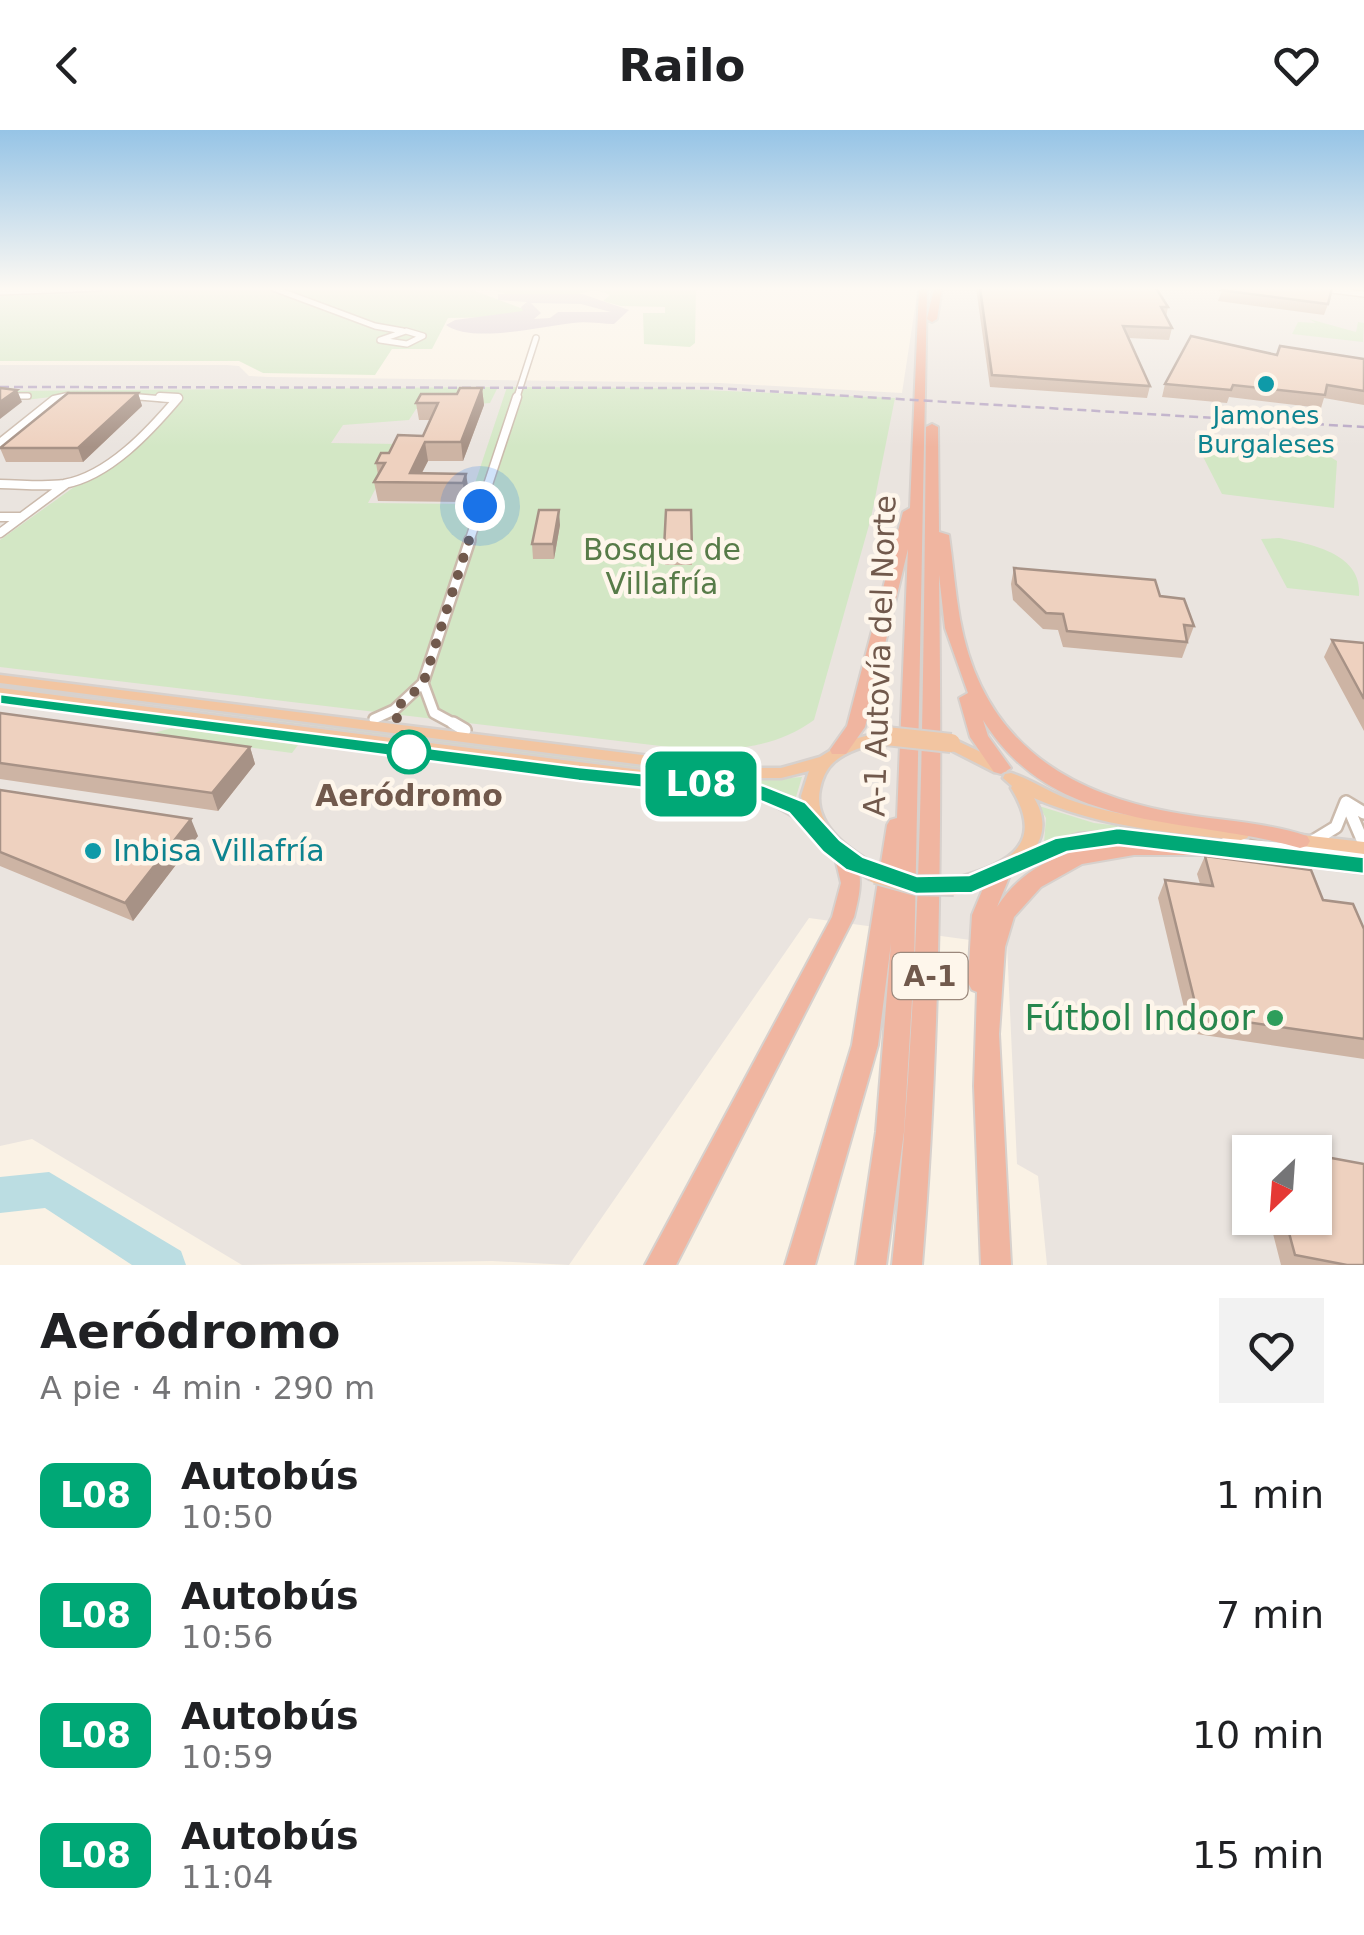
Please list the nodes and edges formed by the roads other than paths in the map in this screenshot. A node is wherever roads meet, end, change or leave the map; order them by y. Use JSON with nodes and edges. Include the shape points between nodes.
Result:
{"nodes":[{"id":1,"x":382,"y":341,"type":"edge"},
{"id":2,"x":410,"y":341,"type":"edge"},
{"id":3,"x":535,"y":341,"type":"edge"},
{"id":4,"x":924,"y":341,"type":"edge"},
{"id":5,"x":931,"y":341,"type":"edge"},
{"id":6,"x":0,"y":396,"type":"edge"},
{"id":7,"x":28,"y":396,"type":"dead end"},
{"id":8,"x":89,"y":396,"type":"edge"},
{"id":9,"x":107,"y":396,"type":"edge"},
{"id":10,"x":0,"y":442,"type":"edge"},
{"id":11,"x":925,"y":459,"type":"junction"},
{"id":12,"x":0,"y":484,"type":"edge"},
{"id":13,"x":66,"y":484,"type":"junction"},
{"id":14,"x":0,"y":517,"type":"edge"},
{"id":15,"x":22,"y":517,"type":"junction"},
{"id":16,"x":0,"y":533,"type":"edge"},
{"id":17,"x":951,"y":617,"type":"junction"},
{"id":18,"x":0,"y":680,"type":"edge"},
{"id":19,"x":423,"y":684,"type":"junction"},
{"id":20,"x":0,"y":692,"type":"edge"},
{"id":21,"x":374,"y":719,"type":"dead end"},
{"id":22,"x":464,"y":730,"type":"dead end"},
{"id":23,"x":839,"y":750,"type":"junction"},
{"id":24,"x":822,"y":762,"type":"junction"},
{"id":25,"x":908,"y":765,"type":"junction"},
{"id":26,"x":1006,"y":773,"type":"junction"},
{"id":27,"x":1346,"y":802,"type":"junction"},
{"id":28,"x":1364,"y":813,"type":"edge"},
{"id":29,"x":814,"y":821,"type":"junction"},
{"id":30,"x":1304,"y":841,"type":"junction"},
{"id":31,"x":1214,"y":848,"type":"junction"},
{"id":32,"x":1364,"y":848,"type":"edge"},
{"id":33,"x":846,"y":858,"type":"junction"},
{"id":34,"x":1364,"y":866,"type":"edge"},
{"id":35,"x":1009,"y":867,"type":"junction"},
{"id":36,"x":989,"y":1088,"type":"junction"},
{"id":37,"x":908,"y":1254,"type":"edge"},
{"id":38,"x":660,"y":1265,"type":"edge"},
{"id":39,"x":800,"y":1265,"type":"edge"},
{"id":40,"x":871,"y":1265,"type":"edge"},
{"id":41,"x":996,"y":1265,"type":"edge"}],
"edges":[{"from":1,"to":2,"type":"street"},
{"from":3,"to":19,"type":"street"},
{"from":4,"to":11,"type":"highway","name":"A-1 Autovía del Norte","number":"A-1"},
{"from":5,"to":11,"type":"highway","name":"A-1 Autovía del Norte","number":"A-1"},
{"from":6,"to":7,"type":"street"},
{"from":8,"to":10,"type":"street","via":[[54,400]]},
{"from":9,"to":13,"type":"street","via":[[178,398],[137,440]]},
{"from":11,"to":17,"type":"highway","via":[[938,463]]},
{"from":11,"to":23,"type":"highway","number":"A-1","via":[[856,727]]},
{"from":11,"to":25,"type":"highway","name":"A-1 Autovía del Norte","number":"A-1"},
{"from":11,"to":37,"type":"highway","name":"A-1 Autovía del Norte","number":"A-1","via":[[931,953]]},
{"from":12,"to":13,"type":"street"},
{"from":13,"to":15,"type":"street"},
{"from":14,"to":15,"type":"street"},
{"from":15,"to":16,"type":"street"},
{"from":17,"to":26,"type":"highway","via":[[977,731]]},
{"from":17,"to":30,"type":"highway","via":[[986,717],[1013,750],[1047,774],[1131,809]]},
{"from":18,"to":24,"type":"highway","via":[[746,773],[781,774]]},
{"from":19,"to":21,"type":"street"},
{"from":19,"to":22,"type":"street","via":[[434,713]]},
{"from":20,"to":29,"type":"highway","via":[[737,789],[774,797]]},
{"from":23,"to":24,"type":"highway"},
{"from":23,"to":26,"type":"highway","bridge":true,"via":[[886,736],[952,743]]},
{"from":24,"to":29,"type":"highway","via":[[809,786]]},
{"from":25,"to":39,"type":"highway","via":[[865,1045]]},
{"from":25,"to":40,"type":"highway","name":"A-1 Autovía del Norte","number":"A-1","via":[[897,1051]]},
{"from":26,"to":30,"type":"highway","via":[[1043,799],[1101,818]]},
{"from":26,"to":35,"type":"highway","via":[[1024,794],[1033,824],[1028,848]]},
{"from":27,"to":28,"type":"street"},
{"from":27,"to":30,"type":"street","via":[[1336,827]]},
{"from":27,"to":32,"type":"street"},
{"from":29,"to":33,"type":"highway"},
{"from":30,"to":32,"type":"highway"},
{"from":31,"to":32,"type":"street","via":[[1345,856]]},
{"from":31,"to":34,"type":"highway"},
{"from":31,"to":35,"type":"highway","via":[[1118,836],[1079,840]]},
{"from":31,"to":36,"type":"highway","via":[[1110,850],[1059,865],[1026,888],[996,935]]},
{"from":33,"to":35,"type":"highway","bridge":true,"via":[[916,885],[954,886]]},
{"from":33,"to":38,"type":"highway","via":[[852,884],[843,918]]},
{"from":35,"to":36,"type":"highway","via":[[986,901],[982,928],[980,998]]},
{"from":36,"to":41,"type":"highway"}]}
